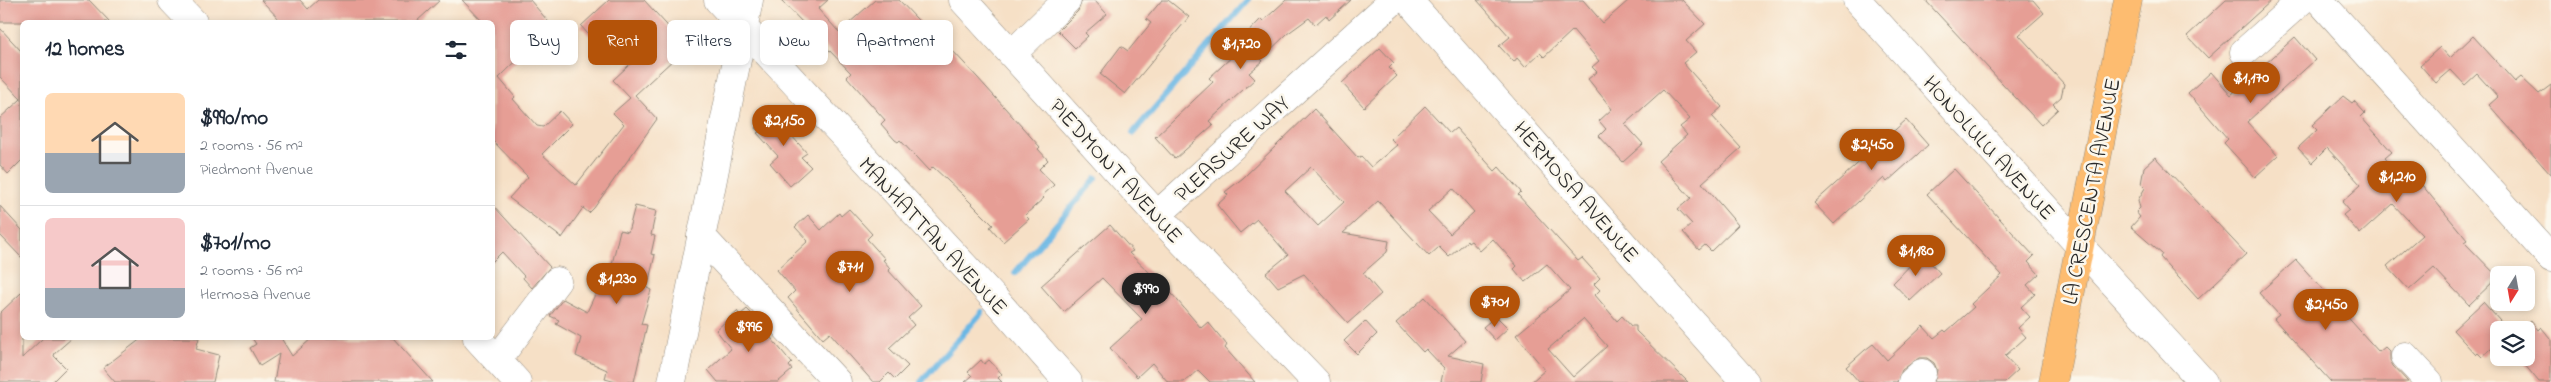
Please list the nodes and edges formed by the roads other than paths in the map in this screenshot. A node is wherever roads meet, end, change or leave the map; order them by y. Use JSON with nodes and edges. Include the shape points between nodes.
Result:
{"nodes":[{"id":1,"x":172,"y":0,"type":"edge"},
{"id":2,"x":718,"y":0,"type":"edge"},
{"id":3,"x":749,"y":0,"type":"edge"},
{"id":4,"x":964,"y":0,"type":"edge"},
{"id":5,"x":1067,"y":0,"type":"edge"},
{"id":6,"x":1394,"y":0,"type":"edge"},
{"id":7,"x":1408,"y":0,"type":"edge"},
{"id":8,"x":1857,"y":0,"type":"edge"},
{"id":9,"x":2128,"y":0,"type":"edge"},
{"id":10,"x":2302,"y":0,"type":"edge"},
{"id":11,"x":2319,"y":0,"type":"edge"},
{"id":12,"x":191,"y":20,"type":"edge"},
{"id":13,"x":736,"y":20,"type":"edge"},
{"id":14,"x":745,"y":20,"type":"edge"},
{"id":15,"x":750,"y":36,"type":"edge"},
{"id":16,"x":2244,"y":52,"type":"dead end"},
{"id":17,"x":1012,"y":54,"type":"junction"},
{"id":18,"x":736,"y":65,"type":"edge"},
{"id":19,"x":1157,"y":215,"type":"junction"},
{"id":20,"x":701,"y":236,"type":"junction"},
{"id":21,"x":2080,"y":247,"type":"junction"},
{"id":22,"x":2549,"y":252,"type":"edge"},
{"id":23,"x":557,"y":281,"type":"dead end"},
{"id":24,"x":479,"y":340,"type":"edge"},
{"id":25,"x":2405,"y":356,"type":"dead end"},
{"id":26,"x":497,"y":360,"type":"junction"},
{"id":27,"x":517,"y":382,"type":"edge"},
{"id":28,"x":672,"y":382,"type":"edge"},
{"id":29,"x":837,"y":382,"type":"edge"},
{"id":30,"x":1068,"y":382,"type":"edge"},
{"id":31,"x":1316,"y":382,"type":"edge"},
{"id":32,"x":1745,"y":382,"type":"edge"},
{"id":33,"x":2053,"y":382,"type":"edge"},
{"id":34,"x":2204,"y":382,"type":"edge"},
{"id":35,"x":2429,"y":382,"type":"edge"}],
"edges":[{"from":1,"to":12,"type":"street"},
{"from":2,"to":13,"type":"street","name":"MANHATTAN AVENUE"},
{"from":3,"to":14,"type":"street"},
{"from":4,"to":17,"type":"street","name":"PIEDMONT AVENUE"},
{"from":5,"to":17,"type":"street"},
{"from":6,"to":19,"type":"street","name":"PLEASURE WAY"},
{"from":7,"to":32,"type":"street","name":"HERMOSA AVENUE"},
{"from":8,"to":21,"type":"street","name":"HONOLULU AVENUE"},
{"from":9,"to":21,"type":"main road","name":"LA CRESCENTA AVENUE"},
{"from":10,"to":16,"type":"street"},
{"from":11,"to":22,"type":"street"},
{"from":15,"to":30,"type":"street","name":"MANHATTAN AVENUE"},
{"from":17,"to":19,"type":"street","name":"PIEDMONT AVENUE"},
{"from":18,"to":20,"type":"street"},
{"from":19,"to":31,"type":"street","name":"PIEDMONT AVENUE"},
{"from":20,"to":28,"type":"street"},
{"from":20,"to":29,"type":"street"},
{"from":21,"to":33,"type":"main road","name":"LA CRESCENTA AVENUE"},
{"from":21,"to":34,"type":"street","name":"HONOLULU AVENUE"},
{"from":23,"to":26,"type":"street"},
{"from":24,"to":26,"type":"street"},
{"from":25,"to":35,"type":"street"},
{"from":26,"to":27,"type":"street"}]}
